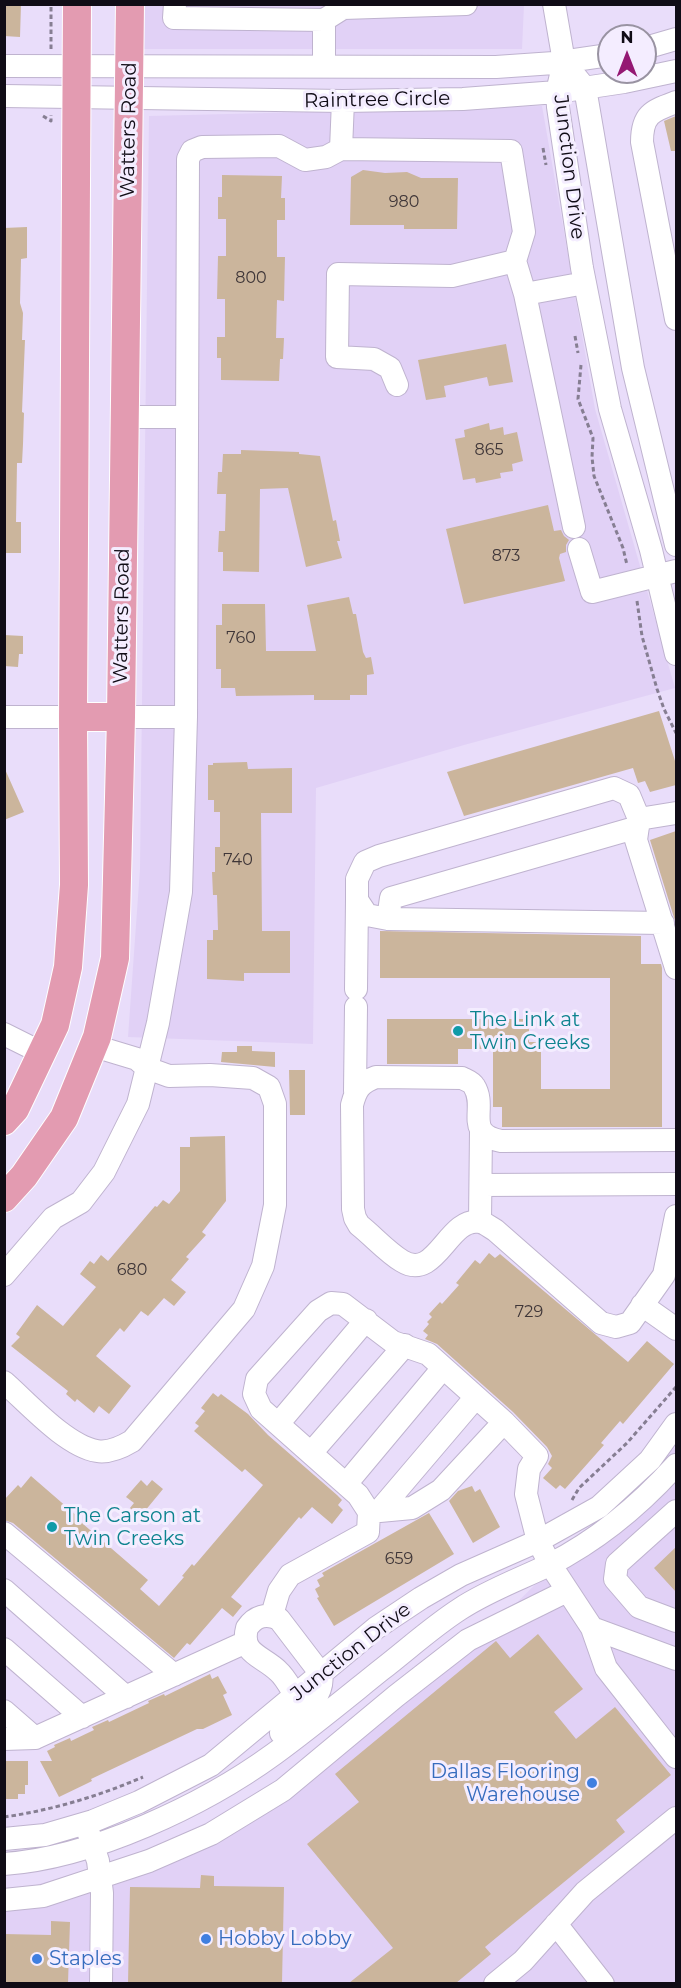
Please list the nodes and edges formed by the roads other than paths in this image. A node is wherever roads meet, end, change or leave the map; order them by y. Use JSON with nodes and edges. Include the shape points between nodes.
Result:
{"nodes":[{"id":1,"x":76,"y":4,"type":"edge"},
{"id":2,"x":130,"y":4,"type":"edge"},
{"id":3,"x":175,"y":4,"type":"edge"},
{"id":4,"x":466,"y":4,"type":"edge"},
{"id":5,"x":554,"y":4,"type":"edge"},
{"id":6,"x":315,"y":15,"type":"edge"},
{"id":7,"x":676,"y":39,"type":"edge"},
{"id":8,"x":657,"y":45,"type":"edge"},
{"id":9,"x":597,"y":57,"type":"edge"},
{"id":10,"x":564,"y":62,"type":"junction"},
{"id":11,"x":324,"y":65,"type":"junction"},
{"id":12,"x":4,"y":66,"type":"edge"},
{"id":13,"x":76,"y":66,"type":"junction"},
{"id":14,"x":129,"y":66,"type":"junction"},
{"id":15,"x":676,"y":71,"type":"edge"},
{"id":16,"x":585,"y":88,"type":"junction"},
{"id":17,"x":557,"y":92,"type":"junction"},
{"id":18,"x":4,"y":96,"type":"edge"},
{"id":19,"x":76,"y":97,"type":"junction"},
{"id":20,"x":129,"y":98,"type":"junction"},
{"id":21,"x":343,"y":101,"type":"junction"},
{"id":22,"x":676,"y":102,"type":"edge"},
{"id":23,"x":341,"y":149,"type":"junction"},
{"id":24,"x":515,"y":261,"type":"junction"},
{"id":25,"x":585,"y":283,"type":"junction"},
{"id":26,"x":525,"y":294,"type":"junction"},
{"id":27,"x":676,"y":319,"type":"edge"},
{"id":28,"x":397,"y":385,"type":"dead end"},
{"id":29,"x":125,"y":417,"type":"junction"},
{"id":30,"x":186,"y":417,"type":"junction"},
{"id":31,"x":574,"y":527,"type":"dead end"},
{"id":32,"x":676,"y":545,"type":"edge"},
{"id":33,"x":579,"y":549,"type":"dead end"},
{"id":34,"x":667,"y":574,"type":"edge"},
{"id":35,"x":676,"y":654,"type":"edge"},
{"id":36,"x":4,"y":717,"type":"edge"},
{"id":37,"x":73,"y":717,"type":"junction"},
{"id":38,"x":121,"y":717,"type":"junction"},
{"id":39,"x":186,"y":717,"type":"junction"},
{"id":40,"x":676,"y":813,"type":"edge"},
{"id":41,"x":639,"y":823,"type":"junction"},
{"id":42,"x":357,"y":900,"type":"junction"},
{"id":43,"x":388,"y":919,"type":"junction"},
{"id":44,"x":663,"y":923,"type":"junction"},
{"id":45,"x":676,"y":968,"type":"edge"},
{"id":46,"x":4,"y":1034,"type":"edge"},
{"id":47,"x":93,"y":1046,"type":"junction"},
{"id":48,"x":42,"y":1053,"type":"junction"},
{"id":49,"x":147,"y":1068,"type":"junction"},
{"id":50,"x":355,"y":1090,"type":"junction"},
{"id":51,"x":4,"y":1121,"type":"edge"},
{"id":52,"x":481,"y":1131,"type":"junction"},
{"id":53,"x":676,"y":1140,"type":"edge"},
{"id":54,"x":676,"y":1184,"type":"edge"},
{"id":55,"x":481,"y":1185,"type":"junction"},
{"id":56,"x":4,"y":1198,"type":"edge"},
{"id":57,"x":676,"y":1216,"type":"edge"},
{"id":58,"x":480,"y":1221,"type":"junction"},
{"id":59,"x":4,"y":1275,"type":"edge"},
{"id":60,"x":642,"y":1305,"type":"junction"},
{"id":61,"x":366,"y":1320,"type":"junction"},
{"id":62,"x":676,"y":1329,"type":"edge"},
{"id":63,"x":405,"y":1345,"type":"junction"},
{"id":64,"x":443,"y":1368,"type":"junction"},
{"id":65,"x":4,"y":1382,"type":"edge"},
{"id":66,"x":476,"y":1397,"type":"junction"},
{"id":67,"x":504,"y":1422,"type":"junction"},
{"id":68,"x":278,"y":1424,"type":"junction"},
{"id":69,"x":676,"y":1424,"type":"edge"},
{"id":70,"x":311,"y":1454,"type":"junction"},
{"id":71,"x":676,"y":1465,"type":"edge"},
{"id":72,"x":346,"y":1484,"type":"junction"},
{"id":73,"x":676,"y":1511,"type":"edge"},
{"id":74,"x":374,"y":1512,"type":"junction"},
{"id":75,"x":4,"y":1533,"type":"edge"},
{"id":76,"x":538,"y":1541,"type":"junction"},
{"id":77,"x":550,"y":1564,"type":"junction"},
{"id":78,"x":4,"y":1590,"type":"edge"},
{"id":79,"x":567,"y":1591,"type":"junction"},
{"id":80,"x":276,"y":1617,"type":"junction"},
{"id":81,"x":676,"y":1621,"type":"edge"},
{"id":82,"x":592,"y":1628,"type":"junction"},
{"id":83,"x":246,"y":1642,"type":"junction"},
{"id":84,"x":4,"y":1649,"type":"edge"},
{"id":85,"x":676,"y":1659,"type":"edge"},
{"id":86,"x":321,"y":1674,"type":"junction"},
{"id":87,"x":174,"y":1675,"type":"junction"},
{"id":88,"x":295,"y":1695,"type":"junction"},
{"id":89,"x":126,"y":1697,"type":"junction"},
{"id":90,"x":4,"y":1711,"type":"edge"},
{"id":91,"x":82,"y":1717,"type":"junction"},
{"id":92,"x":35,"y":1738,"type":"junction"},
{"id":93,"x":4,"y":1739,"type":"edge"},
{"id":94,"x":676,"y":1757,"type":"edge"},
{"id":95,"x":241,"y":1775,"type":"junction"},
{"id":96,"x":676,"y":1818,"type":"edge"},
{"id":97,"x":86,"y":1824,"type":"junction"},
{"id":98,"x":4,"y":1839,"type":"edge"},
{"id":99,"x":93,"y":1845,"type":"junction"},
{"id":100,"x":4,"y":1864,"type":"edge"},
{"id":101,"x":100,"y":1877,"type":"junction"},
{"id":102,"x":4,"y":1900,"type":"edge"},
{"id":103,"x":556,"y":1924,"type":"junction"},
{"id":104,"x":101,"y":1983,"type":"edge"},
{"id":105,"x":495,"y":1983,"type":"edge"},
{"id":106,"x":603,"y":1983,"type":"edge"}],
"edges":[{"from":1,"to":13,"type":"main road"},
{"from":2,"to":14,"type":"main road","name":"Watters Road"},
{"from":3,"to":6,"type":"street","via":[[174,18]]},
{"from":4,"to":6,"type":"street","via":[[343,8]]},
{"from":5,"to":10,"type":"street"},
{"from":6,"to":11,"type":"street"},
{"from":7,"to":8,"type":"street"},
{"from":9,"to":10,"type":"street","name":"Raintree Circle"},
{"from":10,"to":11,"type":"street","name":"Raintree Circle","via":[[496,67]]},
{"from":10,"to":16,"type":"street","name":"Junction Drive"},
{"from":10,"to":17,"type":"street","name":"Junction Drive"},
{"from":11,"to":14,"type":"street","name":"Raintree Circle"},
{"from":12,"to":13,"type":"street","name":"Raintree Circle"},
{"from":13,"to":14,"type":"street","name":"Raintree Circle"},
{"from":13,"to":19,"type":"main road"},
{"from":14,"to":20,"type":"main road","name":"Watters Road"},
{"from":15,"to":16,"type":"street","name":"Raintree Circle"},
{"from":16,"to":17,"type":"street","name":"Raintree Circle"},
{"from":16,"to":32,"type":"street","name":"Junction Drive","via":[[633,368]]},
{"from":17,"to":21,"type":"street","name":"Raintree Circle","via":[[463,99]]},
{"from":17,"to":25,"type":"street","name":"Junction Drive"},
{"from":18,"to":19,"type":"street","name":"Raintree Circle"},
{"from":19,"to":20,"type":"street","name":"Raintree Circle"},
{"from":19,"to":37,"type":"main road"},
{"from":20,"to":21,"type":"street","name":"Raintree Circle"},
{"from":20,"to":29,"type":"main road","name":"Watters Road"},
{"from":21,"to":23,"type":"street"},
{"from":22,"to":27,"type":"street","via":[[652,112],[642,126]]},
{"from":23,"to":24,"type":"street","via":[[511,151],[524,232]]},
{"from":23,"to":30,"type":"street","via":[[326,157],[305,160],[279,146],[202,147],[192,151],[187,169]]},
{"from":24,"to":26,"type":"street"},
{"from":24,"to":28,"type":"street","via":[[453,276],[338,274],[337,357],[374,358],[390,368]]},
{"from":25,"to":26,"type":"street"},
{"from":25,"to":34,"type":"street","name":"Junction Drive","via":[[610,409]]},
{"from":26,"to":31,"type":"street"},
{"from":29,"to":30,"type":"street"},
{"from":29,"to":38,"type":"main road","name":"Watters Road"},
{"from":30,"to":39,"type":"street"},
{"from":33,"to":34,"type":"street","via":[[592,592]]},
{"from":34,"to":35,"type":"street","name":"Junction Drive"},
{"from":36,"to":37,"type":"street"},
{"from":37,"to":38,"type":"main road"},
{"from":37,"to":48,"type":"main road","via":[[74,885],[68,966],[55,1025]]},
{"from":38,"to":39,"type":"street"},
{"from":38,"to":47,"type":"main road","name":"Watters Road","via":[[115,958]]},
{"from":39,"to":49,"type":"street","via":[[181,892]]},
{"from":40,"to":41,"type":"street"},
{"from":41,"to":42,"type":"street","via":[[629,795],[614,788],[365,862],[357,879]]},
{"from":41,"to":43,"type":"street","via":[[391,898]]},
{"from":41,"to":44,"type":"street","via":[[636,840]]},
{"from":42,"to":43,"type":"street","via":[[367,915]]},
{"from":42,"to":50,"type":"street"},
{"from":43,"to":44,"type":"street"},
{"from":44,"to":45,"type":"street"},
{"from":46,"to":48,"type":"street"},
{"from":47,"to":49,"type":"street","via":[[137,1059]]},
{"from":47,"to":56,"type":"main road","name":"Watters Road","via":[[64,1118]]},
{"from":48,"to":51,"type":"main road","via":[[15,1109]]},
{"from":49,"to":59,"type":"street","via":[[138,1104],[105,1172],[81,1202],[52,1218]]},
{"from":49,"to":65,"type":"street","via":[[169,1076],[253,1078],[269,1086],[275,1104],[275,1205],[263,1266],[244,1309],[132,1441],[119,1448],[97,1451],[70,1442]]},
{"from":50,"to":52,"type":"street","via":[[376,1077],[462,1078],[473,1084],[478,1095]]},
{"from":50,"to":58,"type":"street","via":[[353,1209],[359,1225],[403,1262],[414,1264],[435,1255],[457,1229]]},
{"from":52,"to":53,"type":"street","via":[[501,1141]]},
{"from":52,"to":55,"type":"street"},
{"from":54,"to":55,"type":"street"},
{"from":55,"to":58,"type":"street"},
{"from":57,"to":60,"type":"street","via":[[664,1275]]},
{"from":58,"to":60,"type":"street","via":[[601,1323],[616,1327],[630,1323]]},
{"from":60,"to":62,"type":"street"},
{"from":61,"to":63,"type":"street","via":[[393,1342]]},
{"from":61,"to":68,"type":"street"},
{"from":61,"to":68,"type":"street","via":[[344,1304],[331,1303],[318,1311],[257,1379],[254,1394],[261,1409]]},
{"from":63,"to":64,"type":"street","via":[[428,1354]]},
{"from":63,"to":70,"type":"street"},
{"from":64,"to":66,"type":"street"},
{"from":64,"to":72,"type":"street"},
{"from":66,"to":67,"type":"street"},
{"from":66,"to":74,"type":"street"},
{"from":67,"to":74,"type":"street","via":[[441,1490],[412,1508]]},
{"from":67,"to":76,"type":"street","via":[[537,1456],[529,1469],[526,1494]]},
{"from":68,"to":70,"type":"street"},
{"from":69,"to":76,"type":"street","name":"Junction Drive","via":[[650,1460],[599,1507]]},
{"from":70,"to":72,"type":"street"},
{"from":71,"to":77,"type":"street","name":"Junction Drive","via":[[623,1516]]},
{"from":72,"to":74,"type":"street"},
{"from":73,"to":81,"type":"street","via":[[617,1564],[615,1578],[639,1607]]},
{"from":74,"to":80,"type":"street","via":[[368,1532],[290,1575],[279,1591]]},
{"from":75,"to":87,"type":"street"},
{"from":76,"to":77,"type":"street"},
{"from":76,"to":86,"type":"street","name":"Junction Drive","via":[[460,1575],[421,1598],[376,1628]]},
{"from":77,"to":79,"type":"street"},
{"from":77,"to":95,"type":"street","name":"Junction Drive","via":[[460,1608],[273,1755]]},
{"from":78,"to":89,"type":"street"},
{"from":79,"to":82,"type":"street"},
{"from":79,"to":101,"type":"street","via":[[468,1640],[274,1796],[211,1834]]},
{"from":80,"to":83,"type":"street","via":[[265,1615],[251,1622]]},
{"from":80,"to":86,"type":"street"},
{"from":82,"to":85,"type":"street"},
{"from":82,"to":94,"type":"street","via":[[606,1668]]},
{"from":83,"to":87,"type":"street"},
{"from":83,"to":88,"type":"street","via":[[249,1649],[279,1671]]},
{"from":84,"to":91,"type":"street"},
{"from":86,"to":88,"type":"street","name":"Junction Drive"},
{"from":86,"to":95,"type":"street","via":[[320,1692]]},
{"from":87,"to":89,"type":"street"},
{"from":88,"to":97,"type":"street","name":"Junction Drive","via":[[211,1764],[139,1802]]},
{"from":89,"to":91,"type":"street"},
{"from":90,"to":92,"type":"street"},
{"from":91,"to":92,"type":"street"},
{"from":92,"to":93,"type":"street"},
{"from":95,"to":99,"type":"street","name":"Junction Drive","via":[[156,1822]]},
{"from":96,"to":103,"type":"street","via":[[585,1892]]},
{"from":97,"to":98,"type":"street","name":"Junction Drive","via":[[45,1835]]},
{"from":97,"to":99,"type":"street"},
{"from":99,"to":100,"type":"street","name":"Junction Drive"},
{"from":99,"to":101,"type":"street"},
{"from":101,"to":102,"type":"street","via":[[43,1896]]},
{"from":101,"to":104,"type":"street"},
{"from":103,"to":105,"type":"street","via":[[523,1961]]},
{"from":103,"to":106,"type":"street"}]}
